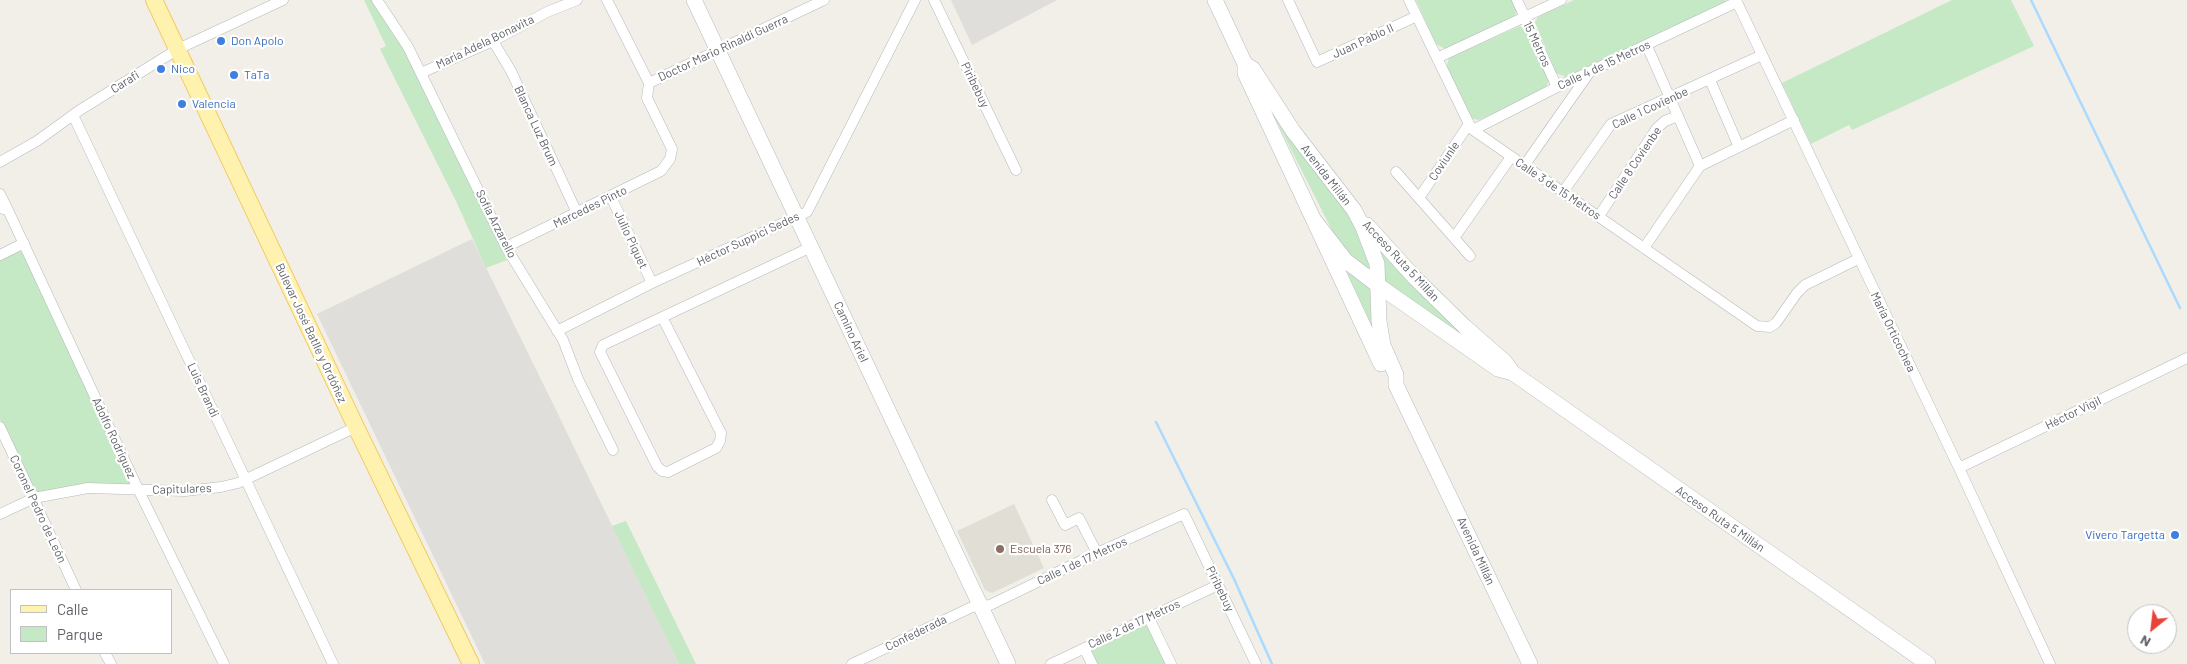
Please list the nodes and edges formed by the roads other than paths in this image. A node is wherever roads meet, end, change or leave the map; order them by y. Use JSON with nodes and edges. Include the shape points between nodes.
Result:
{"nodes":[{"id":1,"x":154,"y":0,"type":"edge"},
{"id":2,"x":283,"y":0,"type":"edge"},
{"id":3,"x":376,"y":0,"type":"edge"},
{"id":4,"x":577,"y":0,"type":"edge"},
{"id":5,"x":607,"y":0,"type":"edge"},
{"id":6,"x":694,"y":0,"type":"edge"},
{"id":7,"x":824,"y":0,"type":"edge"},
{"id":8,"x":915,"y":0,"type":"edge"},
{"id":9,"x":934,"y":0,"type":"edge"},
{"id":10,"x":1215,"y":0,"type":"edge"},
{"id":11,"x":1288,"y":0,"type":"edge"},
{"id":12,"x":1410,"y":0,"type":"edge"},
{"id":13,"x":1517,"y":0,"type":"edge"},
{"id":14,"x":1561,"y":0,"type":"edge"},
{"id":15,"x":1736,"y":1,"type":"edge"},
{"id":16,"x":1417,"y":16,"type":"junction"},
{"id":17,"x":1524,"y":17,"type":"junction"},
{"id":18,"x":492,"y":40,"type":"junction"},
{"id":19,"x":1647,"y":46,"type":"junction"},
{"id":20,"x":178,"y":49,"type":"junction"},
{"id":21,"x":718,"y":50,"type":"junction"},
{"id":22,"x":1762,"y":55,"type":"junction"},
{"id":23,"x":1437,"y":58,"type":"junction"},
{"id":24,"x":1245,"y":64,"type":"junction"},
{"id":25,"x":1589,"y":72,"type":"junction"},
{"id":26,"x":421,"y":73,"type":"junction"},
{"id":27,"x":1710,"y":80,"type":"junction"},
{"id":28,"x":649,"y":83,"type":"junction"},
{"id":29,"x":1557,"y":87,"type":"junction"},
{"id":30,"x":1669,"y":97,"type":"junction"},
{"id":31,"x":73,"y":115,"type":"junction"},
{"id":32,"x":1678,"y":116,"type":"junction"},
{"id":33,"x":1794,"y":120,"type":"junction"},
{"id":34,"x":1471,"y":127,"type":"junction"},
{"id":35,"x":1739,"y":147,"type":"junction"},
{"id":36,"x":1511,"y":157,"type":"junction"},
{"id":37,"x":0,"y":162,"type":"edge"},
{"id":38,"x":1524,"y":166,"type":"junction"},
{"id":39,"x":1700,"y":166,"type":"junction"},
{"id":40,"x":1016,"y":170,"type":"dead end"},
{"id":41,"x":1396,"y":172,"type":"dead end"},
{"id":42,"x":1563,"y":192,"type":"junction"},
{"id":43,"x":0,"y":194,"type":"edge"},
{"id":44,"x":611,"y":197,"type":"junction"},
{"id":45,"x":1419,"y":198,"type":"junction"},
{"id":46,"x":4,"y":209,"type":"edge"},
{"id":47,"x":1354,"y":210,"type":"junction"},
{"id":48,"x":577,"y":213,"type":"junction"},
{"id":49,"x":1599,"y":216,"type":"junction"},
{"id":50,"x":797,"y":217,"type":"junction"},
{"id":51,"x":1314,"y":220,"type":"junction"},
{"id":52,"x":1454,"y":238,"type":"junction"},
{"id":53,"x":24,"y":244,"type":"junction"},
{"id":54,"x":506,"y":247,"type":"junction"},
{"id":55,"x":811,"y":247,"type":"junction"},
{"id":56,"x":1644,"y":248,"type":"junction"},
{"id":57,"x":0,"y":254,"type":"edge"},
{"id":58,"x":1470,"y":256,"type":"dead end"},
{"id":59,"x":1858,"y":259,"type":"junction"},
{"id":60,"x":652,"y":283,"type":"junction"},
{"id":61,"x":1379,"y":286,"type":"junction"},
{"id":62,"x":662,"y":317,"type":"junction"},
{"id":63,"x":558,"y":331,"type":"junction"},
{"id":64,"x":2187,"y":358,"type":"edge"},
{"id":65,"x":1513,"y":374,"type":"junction"},
{"id":66,"x":1396,"y":385,"type":"junction"},
{"id":67,"x":0,"y":427,"type":"edge"},
{"id":68,"x":356,"y":427,"type":"junction"},
{"id":69,"x":612,"y":450,"type":"dead end"},
{"id":70,"x":1959,"y":468,"type":"junction"},
{"id":71,"x":245,"y":479,"type":"junction"},
{"id":72,"x":138,"y":489,"type":"junction"},
{"id":73,"x":34,"y":498,"type":"junction"},
{"id":74,"x":1052,"y":500,"type":"dead end"},
{"id":75,"x":0,"y":514,"type":"edge"},
{"id":76,"x":1184,"y":514,"type":"joint"},
{"id":77,"x":1097,"y":553,"type":"junction"},
{"id":78,"x":1218,"y":585,"type":"junction"},
{"id":79,"x":76,"y":589,"type":"edge"},
{"id":80,"x":981,"y":606,"type":"junction"},
{"id":81,"x":1149,"y":618,"type":"junction"},
{"id":82,"x":1084,"y":648,"type":"junction"},
{"id":83,"x":224,"y":664,"type":"edge"},
{"id":84,"x":333,"y":664,"type":"edge"},
{"id":85,"x":471,"y":664,"type":"edge"},
{"id":86,"x":852,"y":664,"type":"edge"},
{"id":87,"x":1008,"y":664,"type":"edge"},
{"id":88,"x":1051,"y":664,"type":"edge"},
{"id":89,"x":1092,"y":664,"type":"edge"},
{"id":90,"x":1171,"y":664,"type":"edge"},
{"id":91,"x":1256,"y":664,"type":"edge"},
{"id":92,"x":1530,"y":664,"type":"edge"},
{"id":93,"x":1928,"y":664,"type":"edge"},
{"id":94,"x":2050,"y":664,"type":"edge"}],
"edges":[{"from":1,"to":20,"type":"main road","name":"Bulevar José Batlle y Ordóñez"},
{"from":2,"to":20,"type":"street","name":"Carafi"},
{"from":3,"to":26,"type":"street","name":"Sofía Arzarello","via":[[408,47]]},
{"from":4,"to":18,"type":"street","name":"María Adela Bonavita"},
{"from":5,"to":28,"type":"street"},
{"from":6,"to":21,"type":"main road","name":"Camino Ariel"},
{"from":7,"to":21,"type":"street","name":"Doctor Mario Rinaldi Guerra"},
{"from":8,"to":50,"type":"street","name":"Héctor Suppici Sedes","via":[[807,212]]},
{"from":9,"to":40,"type":"street","name":"Piribebuy"},
{"from":10,"to":24,"type":"main road","name":"Avenida Millán"},
{"from":11,"to":16,"type":"street","name":"Juan Pablo II","via":[[1317,62]]},
{"from":12,"to":16,"type":"street","name":"Calle 3 de 15 Metros"},
{"from":13,"to":17,"type":"street","name":"15 Metros"},
{"from":14,"to":17,"type":"street"},
{"from":15,"to":19,"type":"street","name":"Calle 4 de 15 Metros"},
{"from":15,"to":22,"type":"street","name":"María Orticochea"},
{"from":16,"to":23,"type":"street","name":"Calle 3 de 15 Metros"},
{"from":17,"to":23,"type":"street"},
{"from":17,"to":29,"type":"street","name":"15 Metros"},
{"from":18,"to":26,"type":"street","name":"María Adela Bonavita"},
{"from":18,"to":48,"type":"street","name":"Blanca Luz Brum","via":[[511,71]]},
{"from":19,"to":25,"type":"street","name":"Calle 4 de 15 Metros"},
{"from":19,"to":30,"type":"street"},
{"from":20,"to":31,"type":"street","name":"Carafi"},
{"from":20,"to":68,"type":"main road","name":"Bulevar José Batlle y Ordóñez"},
{"from":21,"to":28,"type":"street","name":"Doctor Mario Rinaldi Guerra"},
{"from":21,"to":50,"type":"main road","name":"Camino Ariel"},
{"from":22,"to":27,"type":"street","name":"Calle 1 Covienbe"},
{"from":22,"to":33,"type":"street","name":"María Orticochea"},
{"from":23,"to":34,"type":"street","name":"Calle 3 de 15 Metros"},
{"from":24,"to":47,"type":"main road","name":"Avenida Millán","via":[[1253,69],[1292,131]]},
{"from":24,"to":51,"type":"main road","name":"Avenida Millán","via":[[1245,73]]},
{"from":25,"to":29,"type":"street","name":"Calle 4 de 15 Metros"},
{"from":25,"to":38,"type":"street"},
{"from":26,"to":54,"type":"street","name":"Sofía Arzarello"},
{"from":27,"to":30,"type":"street","name":"Calle 1 Covienbe"},
{"from":27,"to":35,"type":"street"},
{"from":28,"to":44,"type":"street","name":"Mercedes Pinto","via":[[647,98],[672,149],[669,161],[662,171]]},
{"from":29,"to":34,"type":"street","name":"Calle 4 de 15 Metros"},
{"from":30,"to":32,"type":"street"},
{"from":30,"to":42,"type":"street","name":"Calle 1 Covienbe","via":[[1610,124]]},
{"from":31,"to":37,"type":"street","name":"Carafi"},
{"from":31,"to":71,"type":"street","name":"Luis Brandi"},
{"from":32,"to":39,"type":"street"},
{"from":32,"to":49,"type":"street","name":"Calle 8 Covienbe","via":[[1657,128]]},
{"from":33,"to":35,"type":"street"},
{"from":33,"to":59,"type":"street","name":"María Orticochea"},
{"from":34,"to":36,"type":"street","name":"Calle 3 de 15 Metros"},
{"from":34,"to":45,"type":"street","name":"Coviunle"},
{"from":35,"to":39,"type":"street"},
{"from":36,"to":38,"type":"street","name":"Calle 3 de 15 Metros"},
{"from":36,"to":52,"type":"street"},
{"from":38,"to":42,"type":"street","name":"Calle 3 de 15 Metros"},
{"from":39,"to":56,"type":"street"},
{"from":41,"to":45,"type":"street"},
{"from":42,"to":49,"type":"street","name":"Calle 3 de 15 Metros"},
{"from":43,"to":46,"type":"street","name":"Adolfo Rodríguez"},
{"from":44,"to":48,"type":"street","name":"Mercedes Pinto"},
{"from":44,"to":60,"type":"street","name":"Julio Piquet"},
{"from":45,"to":52,"type":"street"},
{"from":46,"to":53,"type":"street","name":"Adolfo Rodríguez"},
{"from":47,"to":61,"type":"main road","name":"Avenida Millán","via":[[1371,245]]},
{"from":47,"to":65,"type":"main road","name":"Acceso Ruta 5 Millán","via":[[1409,272],[1505,362]]},
{"from":48,"to":54,"type":"street","name":"Mercedes Pinto"},
{"from":49,"to":56,"type":"street","name":"Calle 3 de 15 Metros"},
{"from":50,"to":55,"type":"main road","name":"Camino Ariel"},
{"from":50,"to":60,"type":"street","name":"Héctor Suppici Sedes"},
{"from":51,"to":61,"type":"main road","name":"Acceso Ruta 5 Millán","via":[[1346,261]]},
{"from":51,"to":66,"type":"main road","name":"Avenida Millán","via":[[1388,378]]},
{"from":52,"to":58,"type":"street"},
{"from":53,"to":57,"type":"street"},
{"from":53,"to":72,"type":"street","name":"Adolfo Rodríguez"},
{"from":54,"to":63,"type":"street","name":"Sofía Arzarello"},
{"from":55,"to":62,"type":"street"},
{"from":55,"to":80,"type":"main road","name":"Camino Ariel"},
{"from":56,"to":59,"type":"street","name":"Calle 3 de 15 Metros","via":[[1762,327],[1776,324],[1805,285]]},
{"from":59,"to":70,"type":"street","name":"María Orticochea"},
{"from":60,"to":63,"type":"street","name":"Héctor Suppici Sedes"},
{"from":61,"to":65,"type":"main road","name":"Acceso Ruta 5 Millán","via":[[1498,369]]},
{"from":61,"to":66,"type":"main road","name":"Avenida Millán","via":[[1383,345],[1396,375]]},
{"from":62,"to":62,"type":"street","via":[[602,345],[600,352],[657,466],[668,472],[716,448],[721,432]]},
{"from":63,"to":69,"type":"street","name":"Sofía Arzarello"},
{"from":64,"to":70,"type":"street","name":"Héctor Vigil"},
{"from":65,"to":93,"type":"main road","name":"Acceso Ruta 5 Millán"},
{"from":66,"to":92,"type":"main road","name":"Avenida Millán"},
{"from":67,"to":73,"type":"street","name":"Coronel Pedro de León"},
{"from":68,"to":71,"type":"street","name":"Capitulares"},
{"from":68,"to":85,"type":"main road","name":"Bulevar José Batlle y Ordóñez"},
{"from":70,"to":94,"type":"street","name":"María Orticochea"},
{"from":71,"to":72,"type":"street","name":"Capitulares","via":[[221,487],[185,491]]},
{"from":71,"to":84,"type":"street","name":"Luis Brandi"},
{"from":72,"to":73,"type":"street","name":"Capitulares","via":[[88,488]]},
{"from":72,"to":83,"type":"street","name":"Adolfo Rodríguez"},
{"from":73,"to":75,"type":"street","name":"Capitulares"},
{"from":73,"to":79,"type":"street","name":"Coronel Pedro de León"},
{"from":74,"to":77,"type":"street","via":[[1064,525],[1079,518]]},
{"from":76,"to":77,"type":"street","name":"Calle 1 de 17 Metros"},
{"from":76,"to":78,"type":"street","name":"Piribebuy"},
{"from":77,"to":80,"type":"street","name":"Calle 1 de 17 Metros","via":[[990,606]]},
{"from":78,"to":81,"type":"street","name":"Calle 2 de 17 Metros"},
{"from":78,"to":91,"type":"street","name":"Piribebuy"},
{"from":80,"to":86,"type":"street","name":"Confederada","via":[[972,607]]},
{"from":80,"to":87,"type":"main road","name":"Camino Ariel"},
{"from":81,"to":82,"type":"street","name":"Calle 2 de 17 Metros"},
{"from":81,"to":90,"type":"street"},
{"from":82,"to":88,"type":"street","name":"Calle 2 de 17 Metros"},
{"from":82,"to":89,"type":"street"}]}
